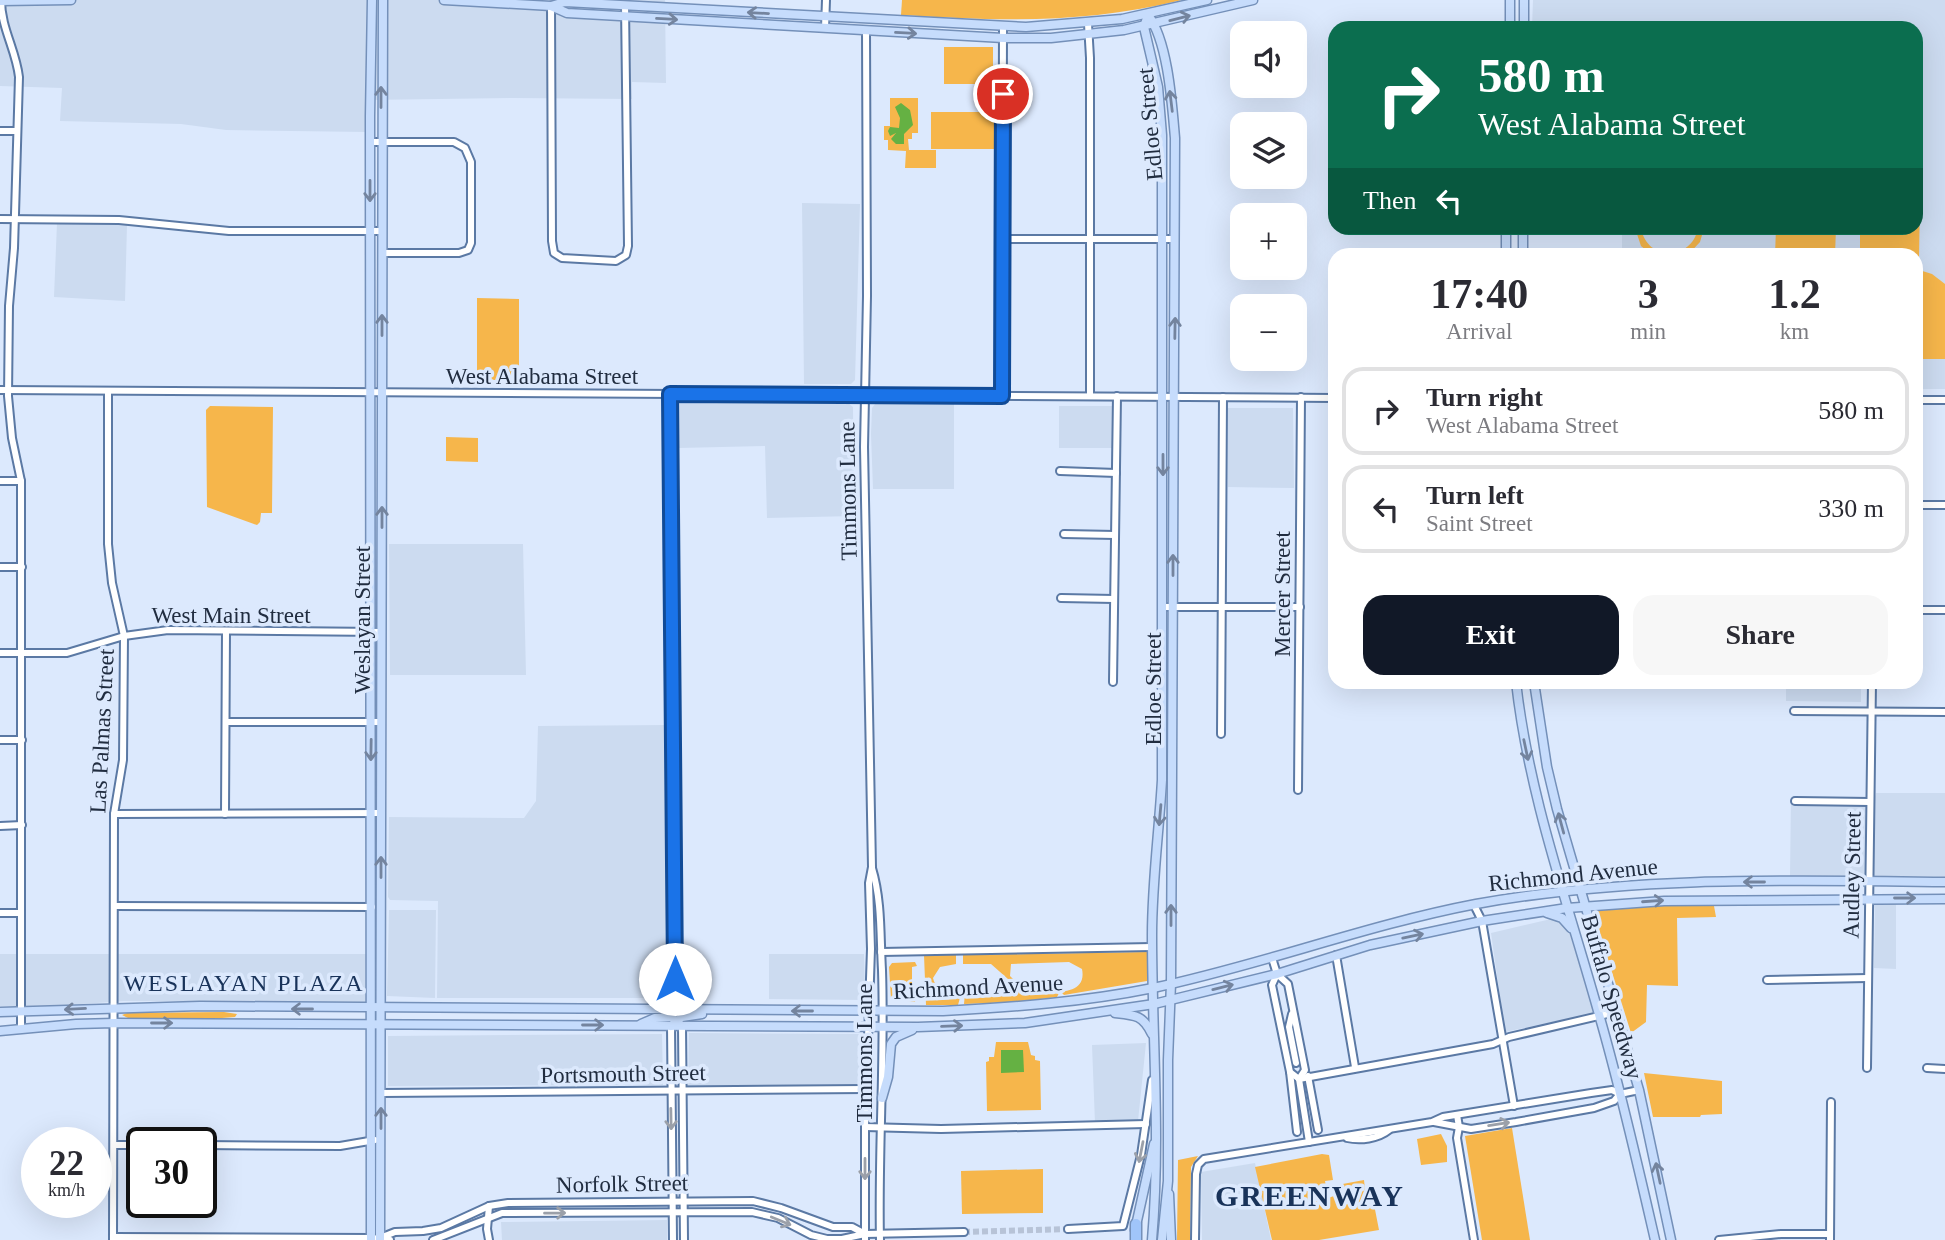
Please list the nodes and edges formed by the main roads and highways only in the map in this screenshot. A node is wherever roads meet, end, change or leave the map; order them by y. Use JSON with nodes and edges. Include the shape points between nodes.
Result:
{"nodes":[{"id":1,"x":71,"y":0,"type":"edge"},
{"id":2,"x":372,"y":0,"type":"edge"},
{"id":3,"x":383,"y":0,"type":"edge"},
{"id":4,"x":444,"y":0,"type":"edge"},
{"id":5,"x":1207,"y":0,"type":"edge"},
{"id":6,"x":1253,"y":0,"type":"edge"},
{"id":7,"x":1510,"y":0,"type":"edge"},
{"id":8,"x":1524,"y":0,"type":"edge"},
{"id":9,"x":1,"y":1,"type":"edge"},
{"id":10,"x":1220,"y":4,"type":"edge"},
{"id":11,"x":551,"y":6,"type":"junction"},
{"id":12,"x":1148,"y":15,"type":"junction"},
{"id":13,"x":887,"y":20,"type":"junction"},
{"id":14,"x":1510,"y":21,"type":"edge"},
{"id":15,"x":1524,"y":21,"type":"edge"},
{"id":16,"x":933,"y":23,"type":"junction"},
{"id":17,"x":1156,"y":24,"type":"junction"},
{"id":18,"x":1144,"y":27,"type":"junction"},
{"id":19,"x":866,"y":30,"type":"junction"},
{"id":20,"x":931,"y":34,"type":"junction"},
{"id":21,"x":1163,"y":162,"type":"junction"},
{"id":22,"x":1175,"y":162,"type":"junction"},
{"id":23,"x":1163,"y":303,"type":"junction"},
{"id":24,"x":1175,"y":303,"type":"junction"},
{"id":25,"x":1163,"y":499,"type":"junction"},
{"id":26,"x":1173,"y":499,"type":"junction"},
{"id":27,"x":1517,"y":689,"type":"edge"},
{"id":28,"x":1535,"y":689,"type":"edge"},
{"id":29,"x":1168,"y":692,"type":"junction"},
{"id":30,"x":376,"y":722,"type":"junction"},
{"id":31,"x":1167,"y":780,"type":"junction"},
{"id":32,"x":1552,"y":786,"type":"junction"},
{"id":33,"x":1534,"y":787,"type":"junction"},
{"id":34,"x":1554,"y":795,"type":"junction"},
{"id":35,"x":1537,"y":799,"type":"junction"},
{"id":36,"x":1155,"y":857,"type":"junction"},
{"id":37,"x":1171,"y":858,"type":"junction"},
{"id":38,"x":1782,"y":882,"type":"junction"},
{"id":39,"x":1945,"y":882,"type":"edge"},
{"id":40,"x":1579,"y":889,"type":"junction"},
{"id":41,"x":1562,"y":890,"type":"junction"},
{"id":42,"x":1945,"y":898,"type":"edge"},
{"id":43,"x":1782,"y":901,"type":"junction"},
{"id":44,"x":1585,"y":906,"type":"junction"},
{"id":45,"x":1567,"y":908,"type":"junction"},
{"id":46,"x":1541,"y":912,"type":"junction"},
{"id":47,"x":1367,"y":930,"type":"junction"},
{"id":48,"x":1574,"y":933,"type":"junction"},
{"id":49,"x":1370,"y":945,"type":"junction"},
{"id":50,"x":1171,"y":983,"type":"junction"},
{"id":51,"x":1153,"y":988,"type":"junction"},
{"id":52,"x":1170,"y":1000,"type":"junction"},
{"id":53,"x":1154,"y":1004,"type":"junction"},
{"id":54,"x":1022,"y":1006,"type":"junction"},
{"id":55,"x":246,"y":1007,"type":"junction"},
{"id":56,"x":375,"y":1009,"type":"junction"},
{"id":57,"x":524,"y":1009,"type":"junction"},
{"id":58,"x":676,"y":1010,"type":"junction"},
{"id":59,"x":715,"y":1010,"type":"junction"},
{"id":60,"x":0,"y":1012,"type":"edge"},
{"id":61,"x":1105,"y":1012,"type":"junction"},
{"id":62,"x":1025,"y":1023,"type":"junction"},
{"id":63,"x":247,"y":1024,"type":"junction"},
{"id":64,"x":375,"y":1025,"type":"junction"},
{"id":65,"x":524,"y":1025,"type":"junction"},
{"id":66,"x":634,"y":1026,"type":"junction"},
{"id":67,"x":671,"y":1026,"type":"junction"},
{"id":68,"x":918,"y":1027,"type":"junction"},
{"id":69,"x":0,"y":1031,"type":"edge"},
{"id":70,"x":1153,"y":1037,"type":"junction"},
{"id":71,"x":1157,"y":1088,"type":"junction"},
{"id":72,"x":1167,"y":1088,"type":"junction"},
{"id":73,"x":882,"y":1098,"type":"road end"},
{"id":74,"x":1157,"y":1126,"type":"junction"},
{"id":75,"x":376,"y":1140,"type":"junction"},
{"id":76,"x":1168,"y":1181,"type":"junction"},
{"id":77,"x":1136,"y":1224,"type":"joint"},
{"id":78,"x":375,"y":1239,"type":"edge"},
{"id":79,"x":1135,"y":1240,"type":"edge"},
{"id":80,"x":1152,"y":1240,"type":"edge"},
{"id":81,"x":1162,"y":1240,"type":"edge"},
{"id":82,"x":1171,"y":1240,"type":"edge"},
{"id":83,"x":1655,"y":1240,"type":"edge"},
{"id":84,"x":1671,"y":1240,"type":"edge"}],
"edges":[{"from":1,"to":9,"type":"main road"},
{"from":2,"to":30,"type":"main road","name":"Weslayan Street","one_way":true,"via":[[371,632]]},
{"from":30,"to":3,"type":"main road","name":"Weslayan Street","one_way":true,"via":[[381,632]]},
{"from":4,"to":11,"type":"main road"},
{"from":5,"to":12,"type":"main road"},
{"from":6,"to":10,"type":"main road"},
{"from":7,"to":14,"type":"main road"},
{"from":8,"to":15,"type":"main road"},
{"from":17,"to":10,"type":"main road","one_way":true},
{"from":13,"to":11,"type":"main road","one_way":true,"via":[[565,2]]},
{"from":11,"to":19,"type":"main road","one_way":true,"via":[[567,13]]},
{"from":12,"to":16,"type":"main road","via":[[1051,27]]},
{"from":12,"to":17,"type":"main road","name":"Edloe Street"},
{"from":12,"to":18,"type":"main road"},
{"from":13,"to":16,"type":"main road"},
{"from":13,"to":19,"type":"main road"},
{"from":16,"to":20,"type":"main road"},
{"from":17,"to":18,"type":"main road"},
{"from":22,"to":17,"type":"main road","name":"Edloe Street","one_way":true,"via":[[1171,94]]},
{"from":18,"to":20,"type":"main road","via":[[1051,38]]},
{"from":18,"to":21,"type":"main road","name":"Edloe Street","via":[[1158,87]]},
{"from":19,"to":20,"type":"main road","one_way":true},
{"from":21,"to":22,"type":"main road"},
{"from":21,"to":23,"type":"main road","name":"Edloe Street"},
{"from":22,"to":24,"type":"main road","name":"Edloe Street"},
{"from":23,"to":24,"type":"main road"},
{"from":23,"to":25,"type":"main road","name":"Edloe Street","one_way":true},
{"from":26,"to":24,"type":"main road","name":"Edloe Street","one_way":true},
{"from":25,"to":26,"type":"main road"},
{"from":25,"to":29,"type":"main road","name":"Edloe Street"},
{"from":29,"to":26,"type":"main road","name":"Edloe Street","one_way":true},
{"from":27,"to":33,"type":"main road","name":"Buffalo Speedway","one_way":true},
{"from":28,"to":32,"type":"main road","name":"Buffalo Speedway"},
{"from":29,"to":31,"type":"main road","name":"Edloe Street"},
{"from":30,"to":56,"type":"main road","name":"Weslayan Street","one_way":true,"via":[[371,813]]},
{"from":56,"to":30,"type":"main road","name":"Weslayan Street","one_way":true,"via":[[381,907]]},
{"from":31,"to":36,"type":"main road","name":"Edloe Street","one_way":true},
{"from":31,"to":37,"type":"main road","name":"Edloe Street"},
{"from":32,"to":33,"type":"main road"},
{"from":32,"to":34,"type":"main road","name":"Buffalo Speedway"},
{"from":33,"to":35,"type":"main road","name":"Buffalo Speedway"},
{"from":34,"to":35,"type":"main road"},
{"from":40,"to":34,"type":"main road","name":"Buffalo Speedway","one_way":true},
{"from":35,"to":41,"type":"main road","name":"Buffalo Speedway"},
{"from":36,"to":37,"type":"main road"},
{"from":36,"to":51,"type":"main road","name":"Edloe Street"},
{"from":50,"to":37,"type":"main road","name":"Edloe Street","one_way":true},
{"from":38,"to":39,"type":"main road","name":"Richmond Avenue"},
{"from":38,"to":40,"type":"main road","name":"Richmond Avenue","one_way":true},
{"from":38,"to":43,"type":"main road"},
{"from":40,"to":41,"type":"main road","name":"Richmond Avenue"},
{"from":40,"to":44,"type":"main road","name":"Buffalo Speedway"},
{"from":41,"to":45,"type":"main road","name":"Buffalo Speedway"},
{"from":41,"to":47,"type":"main road","name":"Richmond Avenue"},
{"from":43,"to":42,"type":"main road","name":"Richmond Avenue","one_way":true},
{"from":44,"to":43,"type":"main road","name":"Richmond Avenue","one_way":true},
{"from":44,"to":45,"type":"main road","name":"Richmond Avenue"},
{"from":84,"to":44,"type":"main road","name":"Buffalo Speedway","one_way":true,"via":[[1639,1090]]},
{"from":45,"to":46,"type":"main road","name":"Richmond Avenue"},
{"from":45,"to":48,"type":"main road","name":"Buffalo Speedway"},
{"from":46,"to":48,"type":"main road","via":[[1562,918]]},
{"from":49,"to":46,"type":"main road","name":"Richmond Avenue","one_way":true},
{"from":47,"to":49,"type":"main road"},
{"from":47,"to":50,"type":"main road","name":"Richmond Avenue"},
{"from":48,"to":83,"type":"main road","name":"Buffalo Speedway","via":[[1600,1017]]},
{"from":52,"to":49,"type":"main road","name":"Richmond Avenue","one_way":true},
{"from":50,"to":51,"type":"main road","name":"Richmond Avenue"},
{"from":50,"to":52,"type":"main road","name":"Edloe Street"},
{"from":51,"to":53,"type":"main road","name":"Edloe Street"},
{"from":51,"to":54,"type":"main road","name":"Richmond Avenue"},
{"from":52,"to":53,"type":"main road","name":"Richmond Avenue"},
{"from":52,"to":72,"type":"main road","name":"Edloe Street"},
{"from":53,"to":61,"type":"main road","name":"Richmond Avenue"},
{"from":53,"to":70,"type":"main road","name":"Edloe Street"},
{"from":54,"to":59,"type":"main road","name":"Richmond Avenue","one_way":true,"via":[[943,1011]]},
{"from":54,"to":62,"type":"main road"},
{"from":56,"to":55,"type":"main road","name":"Richmond Avenue","one_way":true},
{"from":55,"to":60,"type":"main road","name":"Richmond Avenue","one_way":true},
{"from":55,"to":63,"type":"main road"},
{"from":56,"to":57,"type":"main road","name":"Richmond Avenue"},
{"from":56,"to":64,"type":"main road","name":"Weslayan Street"},
{"from":57,"to":58,"type":"main road","name":"Richmond Avenue"},
{"from":57,"to":65,"type":"main road"},
{"from":58,"to":59,"type":"main road","name":"Richmond Avenue"},
{"from":58,"to":66,"type":"main road","via":[[672,1017]]},
{"from":59,"to":67,"type":"main road","via":[[682,1017]]},
{"from":61,"to":62,"type":"main road","name":"Richmond Avenue"},
{"from":61,"to":70,"type":"main road","via":[[1140,1018]]},
{"from":68,"to":62,"type":"main road","name":"Richmond Avenue","one_way":true},
{"from":63,"to":64,"type":"main road","name":"Richmond Avenue"},
{"from":69,"to":63,"type":"main road","name":"Richmond Avenue","one_way":true},
{"from":64,"to":65,"type":"main road","name":"Richmond Avenue"},
{"from":64,"to":75,"type":"main road","name":"Weslayan Street"},
{"from":75,"to":64,"type":"main road","name":"Weslayan Street","one_way":true,"via":[[381,1093]]},
{"from":65,"to":66,"type":"main road","name":"Richmond Avenue","one_way":true},
{"from":66,"to":67,"type":"main road","name":"Richmond Avenue"},
{"from":67,"to":68,"type":"main road","name":"Richmond Avenue"},
{"from":68,"to":73,"type":"main road","via":[[891,1044]]},
{"from":70,"to":71,"type":"main road","name":"Edloe Street"},
{"from":71,"to":72,"type":"main road"},
{"from":71,"to":74,"type":"main road","name":"Edloe Street"},
{"from":72,"to":76,"type":"main road","name":"Edloe Street"},
{"from":74,"to":77,"type":"main road"},
{"from":74,"to":80,"type":"main road","name":"Edloe Street"},
{"from":75,"to":78,"type":"main road","name":"Weslayan Street"},
{"from":76,"to":81,"type":"main road","name":"Edloe Street"},
{"from":76,"to":82,"type":"main road"},
{"from":77,"to":79,"type":"highway"}]}
